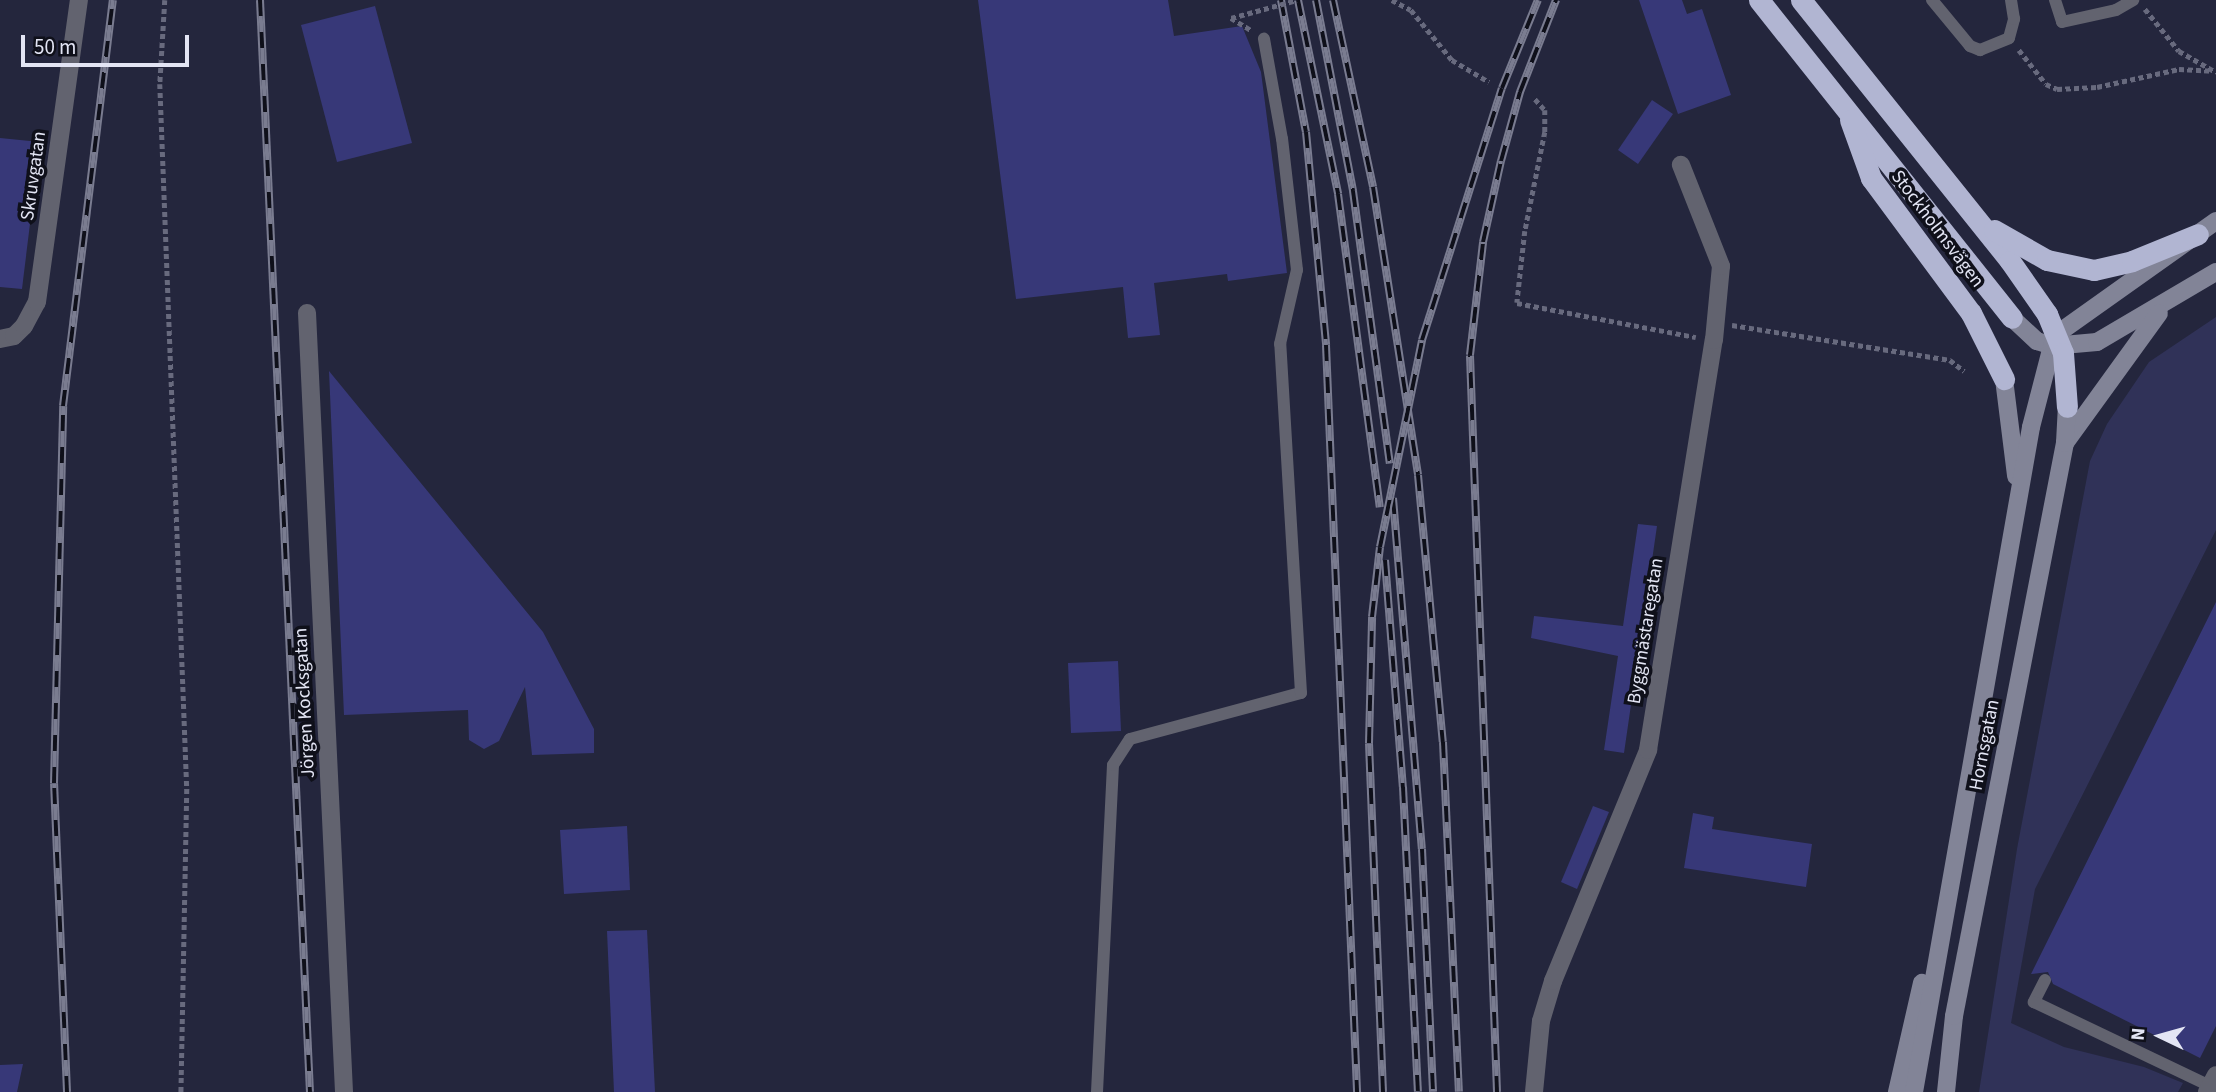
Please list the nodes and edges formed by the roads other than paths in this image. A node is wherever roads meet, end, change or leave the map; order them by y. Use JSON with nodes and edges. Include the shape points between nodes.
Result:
{"nodes":[{"id":1,"x":79,"y":0,"type":"edge"},
{"id":2,"x":1759,"y":0,"type":"edge"},
{"id":3,"x":1801,"y":0,"type":"edge"},
{"id":4,"x":1932,"y":0,"type":"edge"},
{"id":5,"x":2011,"y":0,"type":"edge"},
{"id":6,"x":2055,"y":0,"type":"edge"},
{"id":7,"x":2135,"y":0,"type":"edge"},
{"id":8,"x":1264,"y":39,"type":"road end"},
{"id":9,"x":1843,"y":102,"type":"junction"},
{"id":10,"x":1682,"y":166,"type":"dead end"},
{"id":11,"x":1957,"y":194,"type":"junction"},
{"id":12,"x":2216,"y":221,"type":"edge"},
{"id":13,"x":2198,"y":234,"type":"junction"},
{"id":14,"x":2216,"y":272,"type":"edge"},
{"id":15,"x":2216,"y":284,"type":"edge"},
{"id":16,"x":2193,"y":288,"type":"junction"},
{"id":17,"x":2163,"y":306,"type":"junction"},
{"id":18,"x":307,"y":313,"type":"dead end"},
{"id":19,"x":2012,"y":318,"type":"joint"},
{"id":20,"x":0,"y":339,"type":"edge"},
{"id":21,"x":2057,"y":342,"type":"junction"},
{"id":22,"x":2004,"y":379,"type":"joint"},
{"id":23,"x":2067,"y":407,"type":"joint"},
{"id":24,"x":2065,"y":443,"type":"junction"},
{"id":25,"x":2019,"y":502,"type":"junction"},
{"id":26,"x":1947,"y":914,"type":"junction"},
{"id":27,"x":2045,"y":980,"type":"dead end"},
{"id":28,"x":2212,"y":1086,"type":"edge"},
{"id":29,"x":344,"y":1092,"type":"edge"},
{"id":30,"x":1097,"y":1092,"type":"edge"},
{"id":31,"x":1535,"y":1092,"type":"edge"},
{"id":32,"x":1897,"y":1092,"type":"edge"},
{"id":33,"x":1914,"y":1092,"type":"edge"},
{"id":34,"x":1945,"y":1092,"type":"edge"}],
"edges":[{"from":1,"to":20,"type":"street","name":"Skruvgatan","via":[[37,302],[14,336]]},
{"from":2,"to":9,"type":"highway","name":"Stockholmsvägen"},
{"from":3,"to":11,"type":"highway","name":"Stockholmsvägen"},
{"from":4,"to":5,"type":"lane","via":[[1970,46],[1989,49],[2009,38],[2014,19]]},
{"from":6,"to":7,"type":"lane","via":[[2062,22]]},
{"from":8,"to":30,"type":"lane","via":[[1282,139],[1297,271],[1280,344],[1301,693],[1130,739],[1113,765]]},
{"from":9,"to":19,"type":"highway","name":"Stockholmsvägen"},
{"from":9,"to":22,"type":"highway","name":"Stockholmsvägen","via":[[1871,178],[1971,313]]},
{"from":10,"to":31,"type":"street","name":"Byggmästaregatan","via":[[1721,267],[1716,331],[1648,750],[1553,981],[1541,1021]]},
{"from":11,"to":13,"type":"highway","via":[[2022,250],[2082,270],[2132,261]]},
{"from":11,"to":21,"type":"highway","via":[[2010,261]]},
{"from":12,"to":13,"type":"main road"},
{"from":13,"to":21,"type":"main road"},
{"from":14,"to":16,"type":"main road"},
{"from":15,"to":16,"type":"lane"},
{"from":16,"to":17,"type":"main road"},
{"from":17,"to":21,"type":"main road","via":[[2097,342]]},
{"from":17,"to":24,"type":"main road"},
{"from":18,"to":29,"type":"street","name":"Jörgen Kocksgatan"},
{"from":19,"to":21,"type":"main road","via":[[2037,341]]},
{"from":21,"to":23,"type":"highway"},
{"from":21,"to":25,"type":"main road","name":"Hornsgatan","via":[[2031,426]]},
{"from":22,"to":25,"type":"main road","name":"Hornsgatan"},
{"from":23,"to":24,"type":"main road","name":"Hornsgatan"},
{"from":24,"to":34,"type":"main road","name":"Hornsgatan","via":[[1959,992]]},
{"from":25,"to":26,"type":"main road","name":"Hornsgatan"},
{"from":26,"to":32,"type":"main road","via":[[1916,1003]]},
{"from":26,"to":33,"type":"main road","name":"Hornsgatan"},
{"from":27,"to":28,"type":"lane","via":[[2034,1002]]}]}
